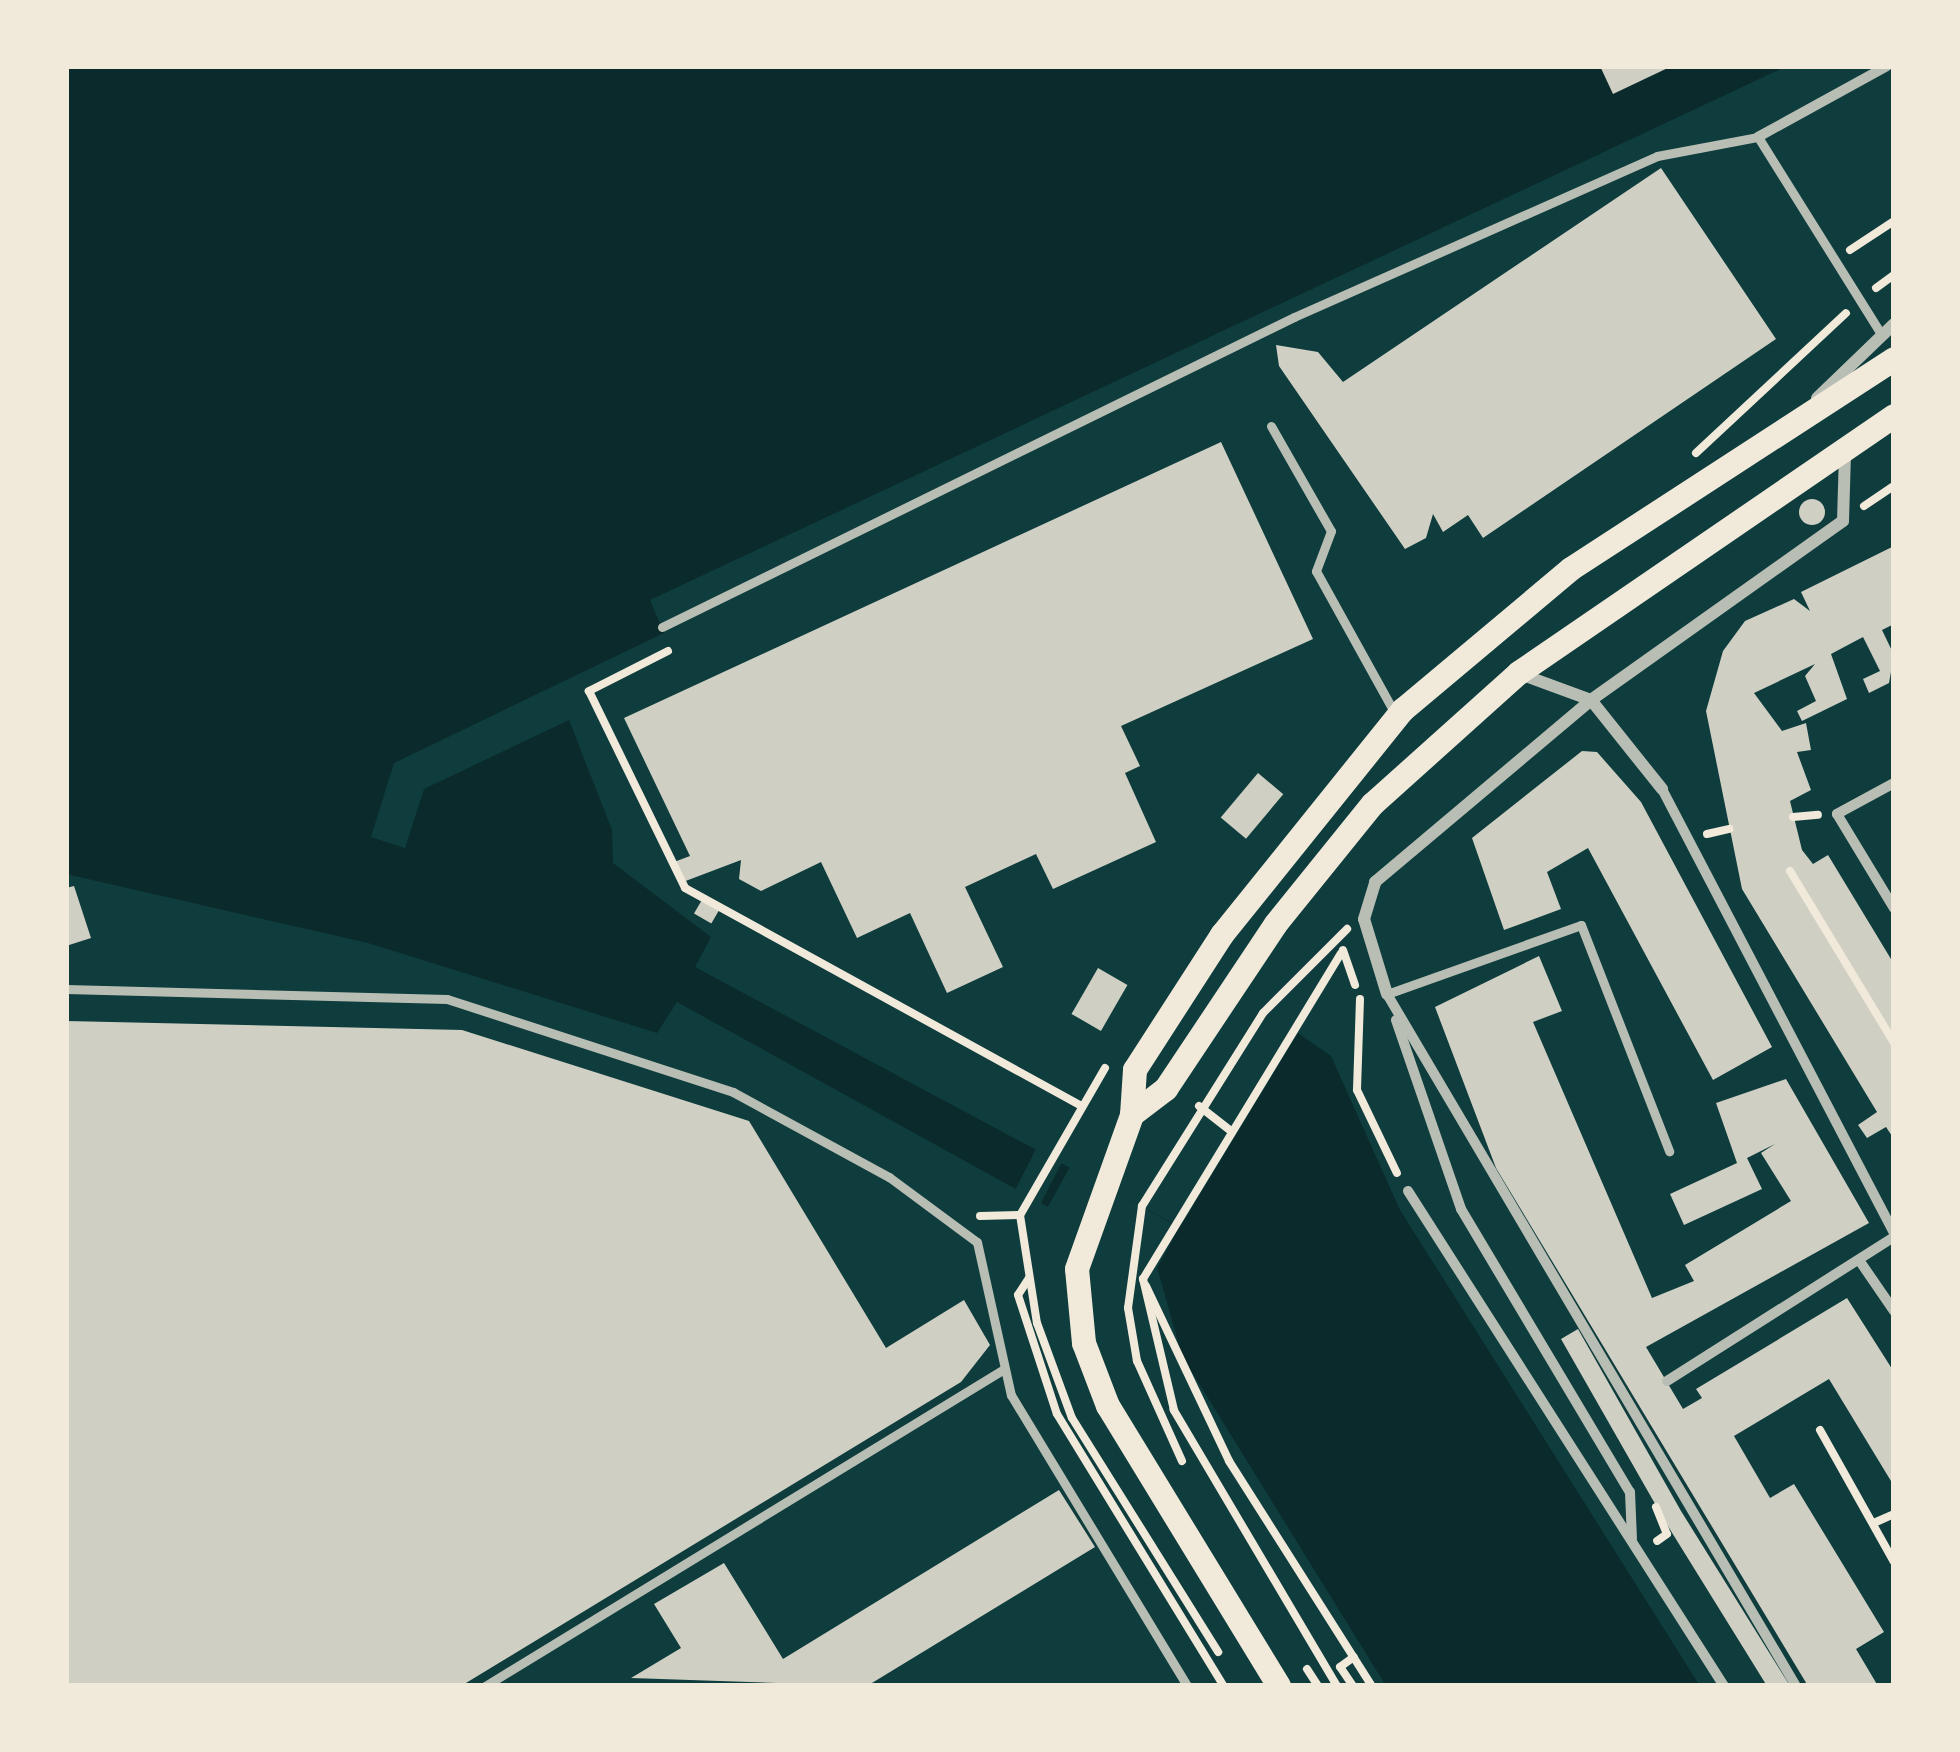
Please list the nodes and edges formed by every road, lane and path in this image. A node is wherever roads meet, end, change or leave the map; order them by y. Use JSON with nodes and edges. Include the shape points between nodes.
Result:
{"nodes":[{"id":1,"x":1887,"y":66,"type":"edge"},
{"id":2,"x":1758,"y":137,"type":"junction"},
{"id":3,"x":1894,"y":220,"type":"edge"},
{"id":4,"x":1870,"y":237,"type":"dead end"},
{"id":5,"x":1894,"y":275,"type":"edge"},
{"id":6,"x":1861,"y":298,"type":"junction"},
{"id":7,"x":1894,"y":324,"type":"edge"},
{"id":8,"x":1881,"y":334,"type":"junction"},
{"id":9,"x":1894,"y":359,"type":"edge"},
{"id":10,"x":1894,"y":416,"type":"edge"},
{"id":11,"x":1794,"y":421,"type":"junction"},
{"id":12,"x":1271,"y":426,"type":"dead end"},
{"id":13,"x":1845,"y":449,"type":"junction"},
{"id":14,"x":1680,"y":497,"type":"junction"},
{"id":15,"x":662,"y":627,"type":"joint"},
{"id":16,"x":1519,"y":673,"type":"junction"},
{"id":17,"x":1591,"y":700,"type":"junction"},
{"id":18,"x":1396,"y":717,"type":"junction"},
{"id":19,"x":1894,"y":783,"type":"edge"},
{"id":20,"x":1662,"y":789,"type":"joint"},
{"id":21,"x":1790,"y":872,"type":"dead end"},
{"id":22,"x":1894,"y":908,"type":"edge"},
{"id":23,"x":1364,"y":919,"type":"junction"},
{"id":24,"x":1341,"y":953,"type":"dead end"},
{"id":25,"x":66,"y":989,"type":"edge"},
{"id":26,"x":1388,"y":994,"type":"junction"},
{"id":27,"x":1361,"y":1002,"type":"dead end"},
{"id":28,"x":1894,"y":1042,"type":"edge"},
{"id":29,"x":1116,"y":1052,"type":"dead end"},
{"id":30,"x":1081,"y":1106,"type":"junction"},
{"id":31,"x":1132,"y":1115,"type":"junction"},
{"id":32,"x":1669,"y":1151,"type":"dead end"},
{"id":33,"x":1393,"y":1165,"type":"dead end"},
{"id":34,"x":1408,"y":1190,"type":"dead end"},
{"id":35,"x":982,"y":1215,"type":"dead end"},
{"id":36,"x":1019,"y":1215,"type":"junction"},
{"id":37,"x":1894,"y":1235,"type":"edge"},
{"id":38,"x":1859,"y":1260,"type":"junction"},
{"id":39,"x":1143,"y":1279,"type":"junction"},
{"id":40,"x":1892,"y":1305,"type":"edge"},
{"id":41,"x":1004,"y":1364,"type":"junction"},
{"id":42,"x":1666,"y":1381,"type":"dead end"},
{"id":43,"x":1820,"y":1430,"type":"dead end"},
{"id":44,"x":1191,"y":1476,"type":"dead end"},
{"id":45,"x":1652,"y":1500,"type":"dead end"},
{"id":46,"x":1894,"y":1514,"type":"edge"},
{"id":47,"x":1876,"y":1522,"type":"junction"},
{"id":48,"x":1667,"y":1533,"type":"dead end"},
{"id":49,"x":1632,"y":1539,"type":"junction"},
{"id":50,"x":1894,"y":1562,"type":"edge"},
{"id":51,"x":1282,"y":1628,"type":"dead end"},
{"id":52,"x":1354,"y":1657,"type":"junction"},
{"id":53,"x":484,"y":1686,"type":"edge"},
{"id":54,"x":1187,"y":1686,"type":"edge"},
{"id":55,"x":1224,"y":1686,"type":"edge"},
{"id":56,"x":1279,"y":1686,"type":"edge"},
{"id":57,"x":1318,"y":1686,"type":"edge"},
{"id":58,"x":1336,"y":1686,"type":"edge"},
{"id":59,"x":1353,"y":1686,"type":"edge"},
{"id":60,"x":1372,"y":1686,"type":"edge"},
{"id":61,"x":1724,"y":1686,"type":"edge"},
{"id":62,"x":1796,"y":1686,"type":"edge"}],
"edges":[{"from":1,"to":2,"type":"street"},
{"from":2,"to":6,"type":"lane"},
{"from":2,"to":15,"type":"lane","via":[[1657,156],[1294,317]]},
{"from":3,"to":4,"type":"path"},
{"from":5,"to":6,"type":"path"},
{"from":6,"to":8,"type":"lane"},
{"from":6,"to":14,"type":"path","via":[[1700,443]]},
{"from":7,"to":8,"type":"street"},
{"from":8,"to":11,"type":"street"},
{"from":9,"to":11,"type":"main road"},
{"from":10,"to":13,"type":"main road"},
{"from":11,"to":14,"type":"main road"},
{"from":12,"to":18,"type":"lane","via":[[1331,531],[1316,571]]},
{"from":13,"to":16,"type":"main road"},
{"from":13,"to":17,"type":"street","via":[[1843,521]]},
{"from":14,"to":18,"type":"main road","via":[[1499,623]]},
{"from":15,"to":30,"type":"path","via":[[673,650],[589,691],[685,888]]},
{"from":16,"to":17,"type":"street"},
{"from":16,"to":31,"type":"main road","via":[[1338,842],[1166,1089]]},
{"from":17,"to":20,"type":"street"},
{"from":17,"to":23,"type":"street","via":[[1388,869]]},
{"from":18,"to":31,"type":"main road","via":[[1310,820],[1135,1070]]},
{"from":19,"to":22,"type":"street","via":[[1837,814]]},
{"from":20,"to":37,"type":"street"},
{"from":21,"to":28,"type":"path"},
{"from":23,"to":26,"type":"street"},
{"from":23,"to":44,"type":"path","via":[[1286,982],[1142,1206],[1128,1252],[1137,1361]]},
{"from":24,"to":39,"type":"path"},
{"from":25,"to":41,"type":"lane","via":[[447,999],[733,1092],[970,1235]]},
{"from":26,"to":32,"type":"lane","via":[[1581,925]]},
{"from":26,"to":49,"type":"street","via":[[1461,1209],[1630,1492]]},
{"from":26,"to":62,"type":"street"},
{"from":27,"to":33,"type":"path","via":[[1358,1090]]},
{"from":29,"to":30,"type":"path"},
{"from":30,"to":36,"type":"path"},
{"from":31,"to":56,"type":"main road","via":[[1086,1229],[1078,1302],[1094,1377]]},
{"from":34,"to":49,"type":"street"},
{"from":35,"to":36,"type":"path"},
{"from":36,"to":55,"type":"path","via":[[1029,1278],[1018,1295],[1057,1414]]},
{"from":37,"to":38,"type":"street"},
{"from":38,"to":40,"type":"street"},
{"from":38,"to":42,"type":"street"},
{"from":39,"to":52,"type":"path","via":[[1217,1440]]},
{"from":39,"to":58,"type":"path","via":[[1174,1410]]},
{"from":41,"to":53,"type":"lane"},
{"from":41,"to":54,"type":"lane"},
{"from":43,"to":47,"type":"path"},
{"from":45,"to":48,"type":"path"},
{"from":46,"to":47,"type":"path"},
{"from":47,"to":50,"type":"path"},
{"from":49,"to":61,"type":"street"},
{"from":51,"to":57,"type":"path"},
{"from":52,"to":59,"type":"path","via":[[1340,1667]]},
{"from":52,"to":60,"type":"path"}]}
